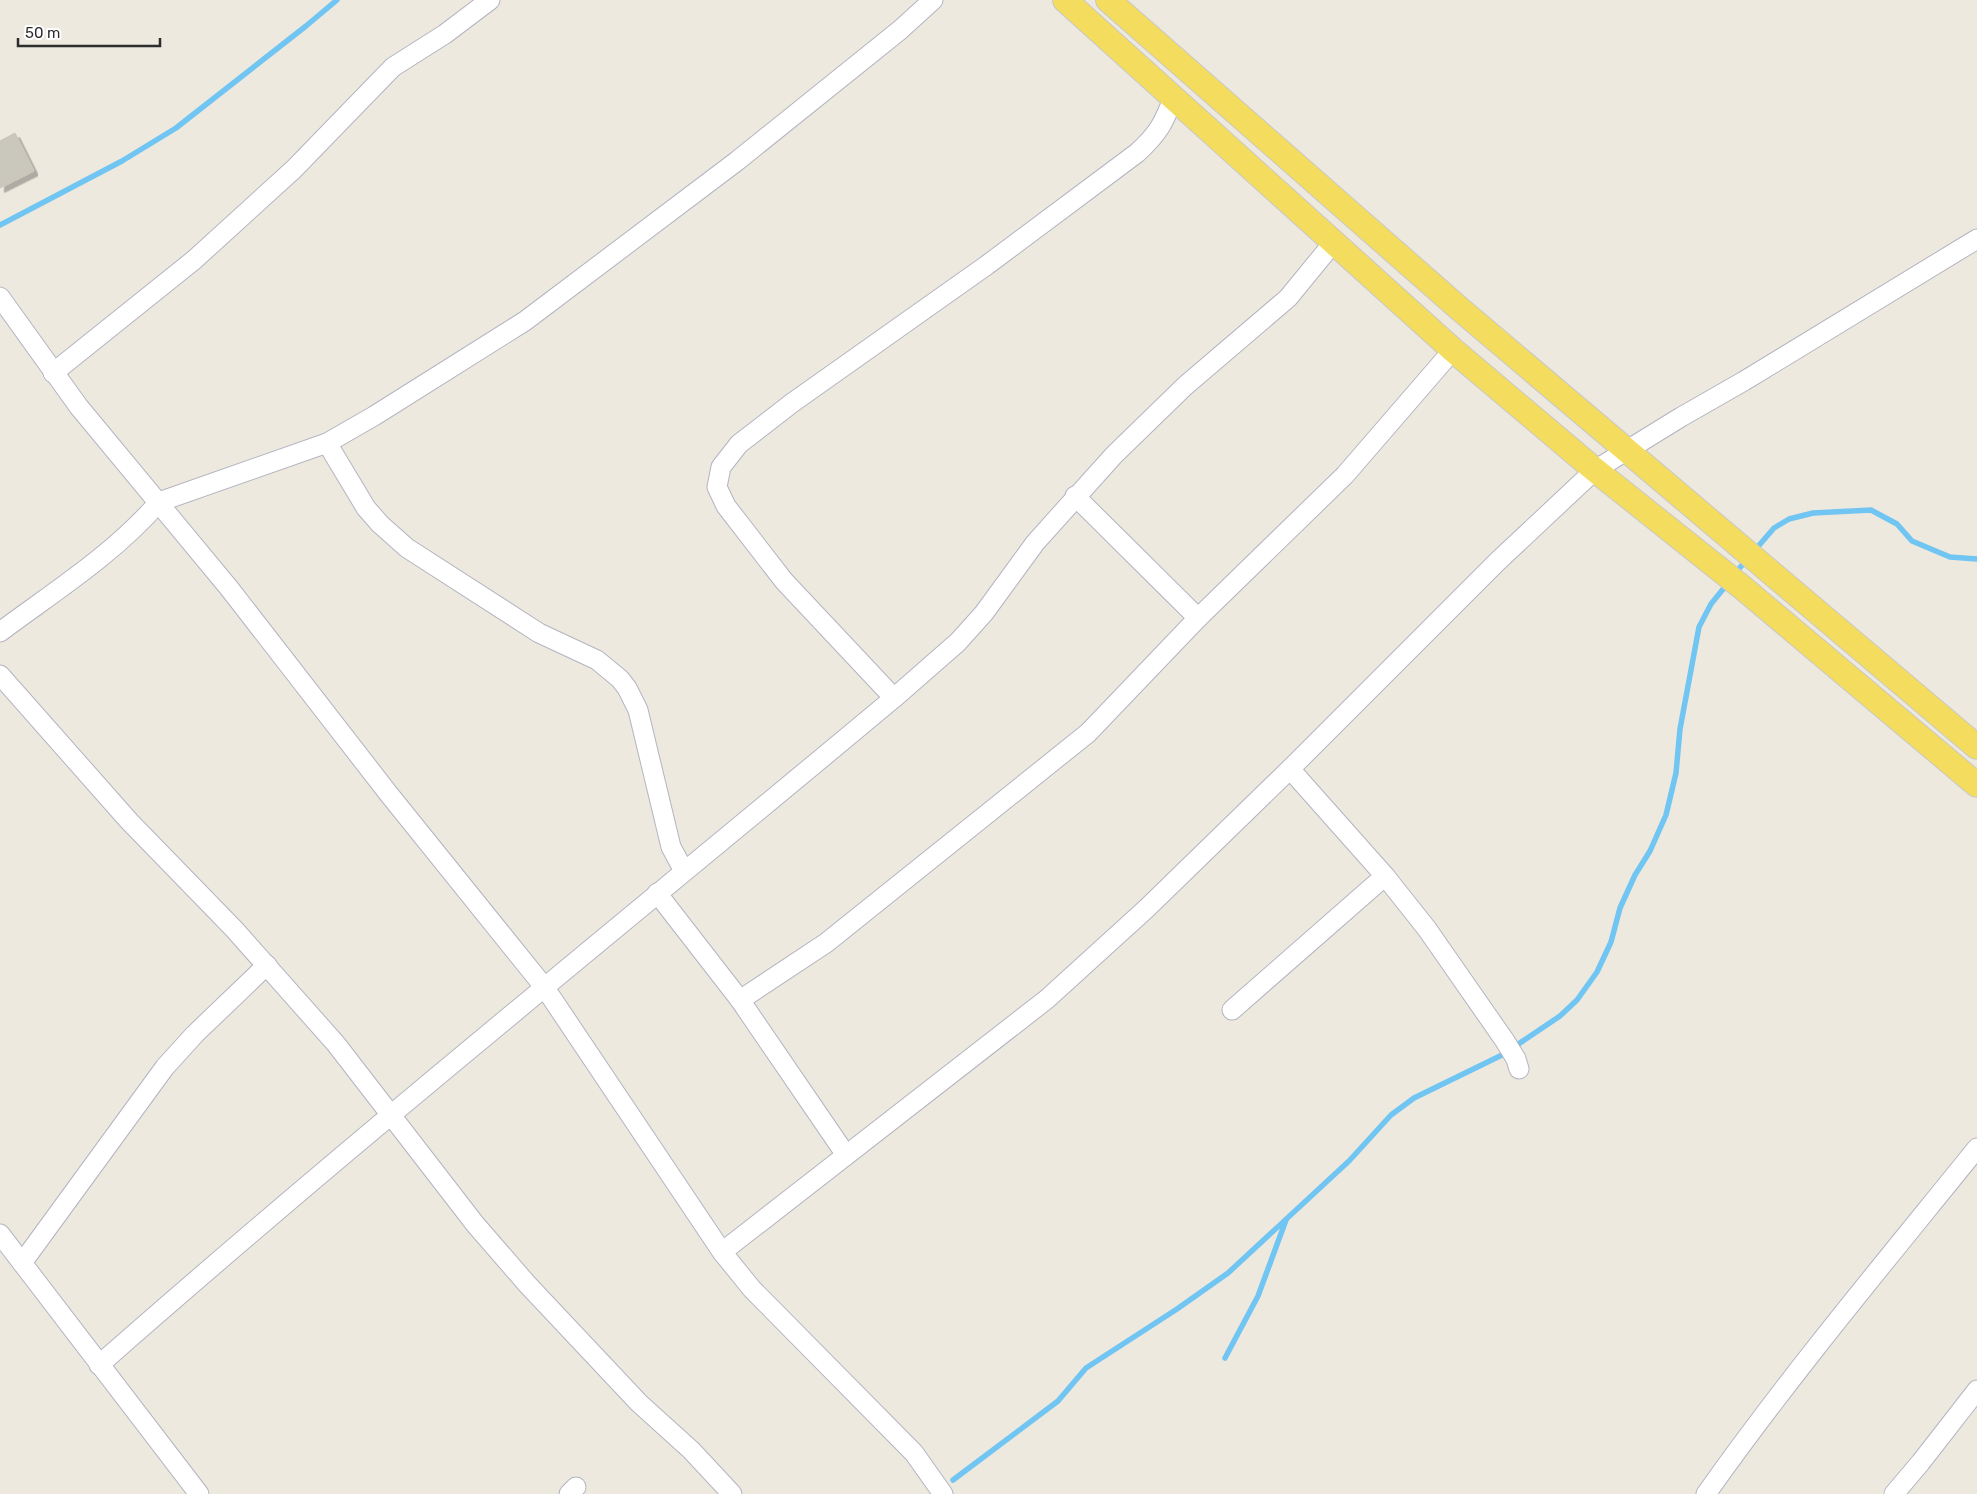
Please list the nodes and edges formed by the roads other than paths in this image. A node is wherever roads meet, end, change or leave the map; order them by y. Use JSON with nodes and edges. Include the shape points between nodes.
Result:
{"nodes":[{"id":1,"x":490,"y":0,"type":"edge"},
{"id":2,"x":933,"y":0,"type":"edge"},
{"id":3,"x":1066,"y":0,"type":"edge"},
{"id":4,"x":1108,"y":0,"type":"edge"},
{"id":5,"x":1174,"y":96,"type":"junction"},
{"id":6,"x":1977,"y":239,"type":"edge"},
{"id":7,"x":1333,"y":243,"type":"junction"},
{"id":8,"x":0,"y":297,"type":"edge"},
{"id":9,"x":1453,"y":350,"type":"junction"},
{"id":10,"x":53,"y":373,"type":"junction"},
{"id":11,"x":326,"y":443,"type":"junction"},
{"id":12,"x":1627,"y":451,"type":"junction"},
{"id":13,"x":1595,"y":470,"type":"junction"},
{"id":14,"x":1075,"y":496,"type":"junction"},
{"id":15,"x":159,"y":502,"type":"junction"},
{"id":16,"x":1198,"y":618,"type":"junction"},
{"id":17,"x":0,"y":632,"type":"edge"},
{"id":18,"x":0,"y":675,"type":"edge"},
{"id":19,"x":894,"y":698,"type":"junction"},
{"id":20,"x":1977,"y":747,"type":"edge"},
{"id":21,"x":1290,"y":769,"type":"junction"},
{"id":22,"x":1977,"y":785,"type":"edge"},
{"id":23,"x":684,"y":871,"type":"junction"},
{"id":24,"x":1385,"y":876,"type":"junction"},
{"id":25,"x":657,"y":893,"type":"junction"},
{"id":26,"x":267,"y":965,"type":"junction"},
{"id":27,"x":545,"y":988,"type":"junction"},
{"id":28,"x":740,"y":1000,"type":"junction"},
{"id":29,"x":1232,"y":1010,"type":"dead end"},
{"id":30,"x":1518,"y":1064,"type":"dead end"},
{"id":31,"x":390,"y":1116,"type":"junction"},
{"id":32,"x":1977,"y":1148,"type":"edge"},
{"id":33,"x":846,"y":1155,"type":"junction"},
{"id":34,"x":0,"y":1234,"type":"edge"},
{"id":35,"x":722,"y":1252,"type":"junction"},
{"id":36,"x":22,"y":1263,"type":"junction"},
{"id":37,"x":99,"y":1365,"type":"junction"},
{"id":38,"x":1977,"y":1390,"type":"edge"},
{"id":39,"x":200,"y":1494,"type":"edge"},
{"id":40,"x":732,"y":1494,"type":"edge"},
{"id":41,"x":943,"y":1494,"type":"edge"},
{"id":42,"x":1706,"y":1494,"type":"edge"},
{"id":43,"x":1894,"y":1494,"type":"edge"}],
"edges":[{"from":1,"to":10,"type":"street","via":[[394,67],[294,169],[194,260]]},
{"from":2,"to":11,"type":"street","via":[[737,162],[525,321]]},
{"from":3,"to":5,"type":"main road"},
{"from":4,"to":12,"type":"main road","via":[[1453,304]]},
{"from":5,"to":7,"type":"main road"},
{"from":5,"to":19,"type":"street","via":[[1164,122],[1137,154],[792,403],[739,444],[721,467],[717,487],[726,506],[784,581]]},
{"from":6,"to":12,"type":"street"},
{"from":7,"to":9,"type":"main road"},
{"from":7,"to":14,"type":"street","via":[[1288,298],[1185,386]]},
{"from":8,"to":10,"type":"street"},
{"from":9,"to":13,"type":"main road"},
{"from":9,"to":16,"type":"street","via":[[1345,475]]},
{"from":10,"to":15,"type":"street"},
{"from":11,"to":15,"type":"street"},
{"from":11,"to":23,"type":"street","via":[[366,508],[407,548],[539,633],[610,668],[628,688],[638,710],[671,847]]},
{"from":12,"to":13,"type":"street"},
{"from":12,"to":20,"type":"main road"},
{"from":13,"to":21,"type":"street","via":[[1498,561]]},
{"from":13,"to":22,"type":"main road","via":[[1743,588]]},
{"from":14,"to":16,"type":"street"},
{"from":14,"to":19,"type":"street","via":[[1035,543],[984,613],[958,642]]},
{"from":15,"to":17,"type":"street","via":[[112,549]]},
{"from":15,"to":27,"type":"street"},
{"from":16,"to":28,"type":"street","via":[[1088,733],[826,943]]},
{"from":18,"to":26,"type":"street","via":[[129,822]]},
{"from":19,"to":23,"type":"street"},
{"from":21,"to":24,"type":"street"},
{"from":21,"to":33,"type":"street","via":[[1046,999]]},
{"from":23,"to":25,"type":"street"},
{"from":24,"to":29,"type":"street"},
{"from":24,"to":30,"type":"street","via":[[1427,929]]},
{"from":25,"to":27,"type":"street"},
{"from":25,"to":28,"type":"street"},
{"from":26,"to":31,"type":"street","via":[[336,1044]]},
{"from":26,"to":36,"type":"street","via":[[195,1034],[165,1068]]},
{"from":27,"to":31,"type":"street"},
{"from":27,"to":35,"type":"street"},
{"from":28,"to":33,"type":"street"},
{"from":31,"to":37,"type":"street"},
{"from":31,"to":40,"type":"street","via":[[474,1224],[527,1284],[639,1403]]},
{"from":32,"to":42,"type":"street","via":[[1843,1313]]},
{"from":33,"to":35,"type":"street"},
{"from":34,"to":36,"type":"street"},
{"from":35,"to":41,"type":"street","via":[[752,1289],[914,1453]]},
{"from":36,"to":37,"type":"street"},
{"from":37,"to":39,"type":"street"},
{"from":38,"to":43,"type":"street"}]}
